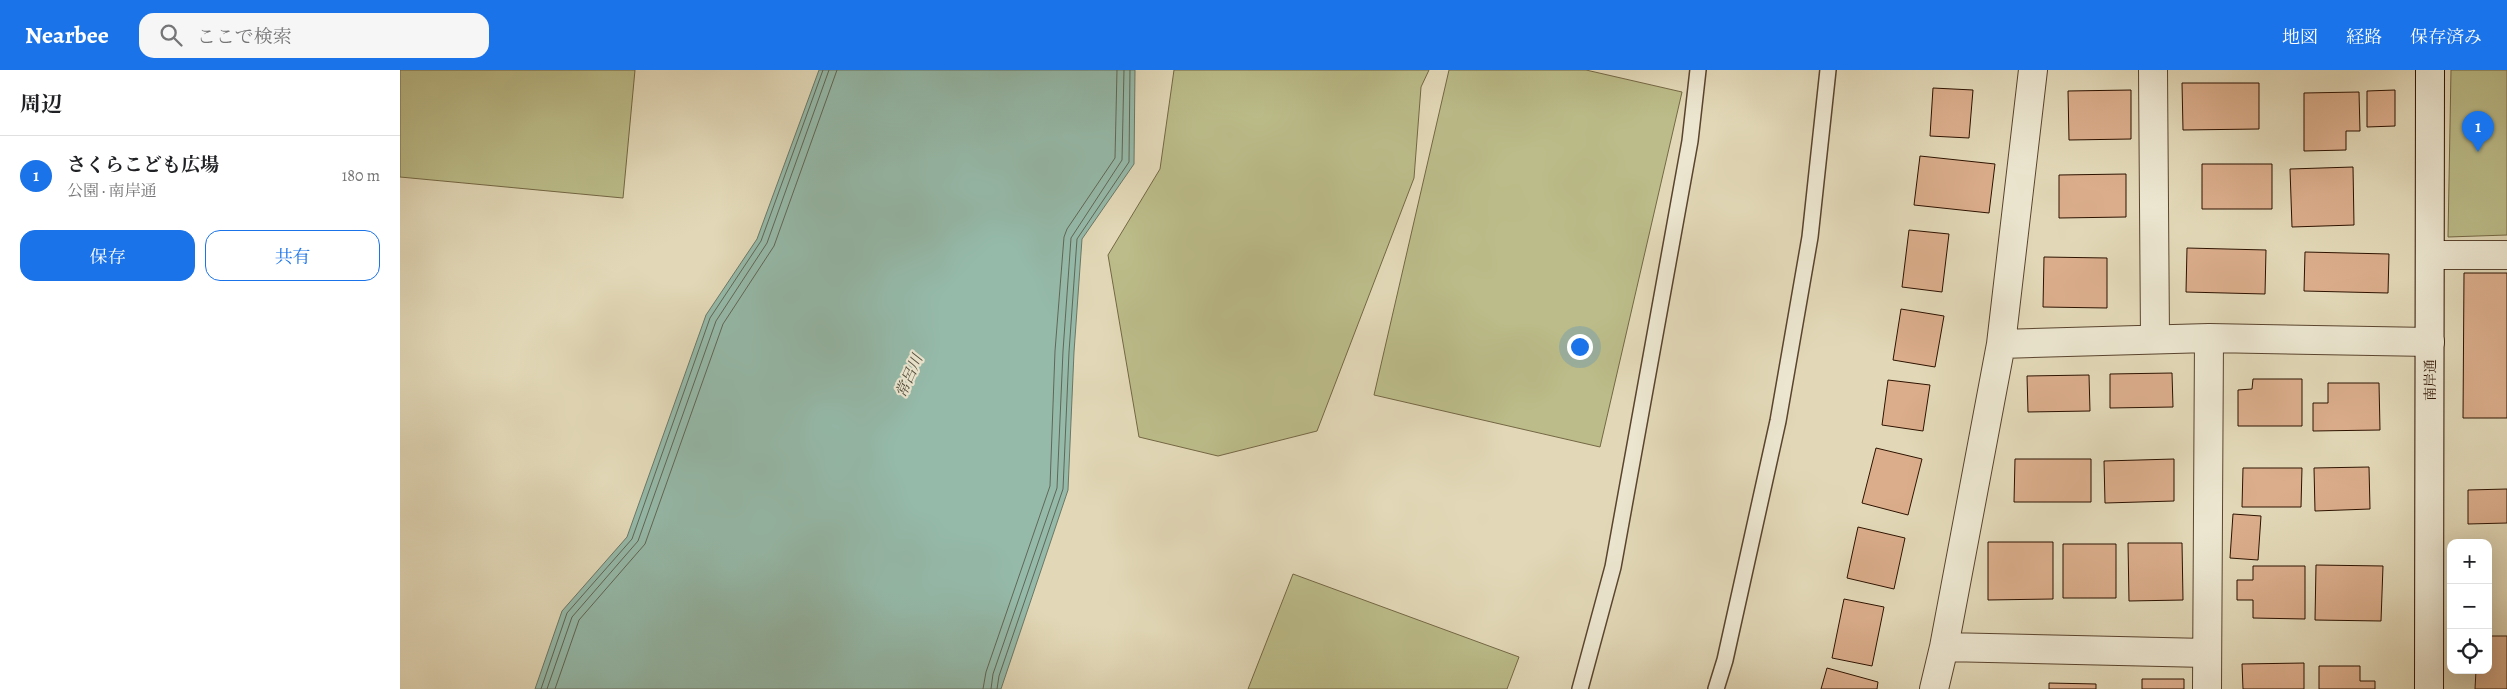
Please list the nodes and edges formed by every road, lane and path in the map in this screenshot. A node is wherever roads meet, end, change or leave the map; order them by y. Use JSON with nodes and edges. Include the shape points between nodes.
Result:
{"nodes":[{"id":1,"x":1698,"y":70,"type":"edge"},
{"id":2,"x":1828,"y":70,"type":"edge"},
{"id":3,"x":2033,"y":70,"type":"edge"},
{"id":4,"x":2153,"y":70,"type":"edge"},
{"id":5,"x":2430,"y":70,"type":"edge"},
{"id":6,"x":2430,"y":255,"type":"junction"},
{"id":7,"x":2507,"y":255,"type":"edge"},
{"id":8,"x":2155,"y":338,"type":"junction"},
{"id":9,"x":2209,"y":338,"type":"junction"},
{"id":10,"x":2430,"y":342,"type":"junction"},
{"id":11,"x":2001,"y":344,"type":"junction"},
{"id":12,"x":1944,"y":647,"type":"junction"},
{"id":13,"x":2206,"y":653,"type":"junction"},
{"id":14,"x":1580,"y":689,"type":"edge"},
{"id":15,"x":1716,"y":689,"type":"edge"},
{"id":16,"x":1934,"y":689,"type":"edge"},
{"id":17,"x":2207,"y":689,"type":"edge"},
{"id":18,"x":2429,"y":689,"type":"edge"}],
"edges":[{"from":1,"to":14,"type":"lane","via":[[1688,151],[1612,567]]},
{"from":2,"to":15,"type":"lane","via":[[1810,237],[1778,421]]},
{"from":3,"to":11,"type":"street"},
{"from":4,"to":8,"type":"street"},
{"from":5,"to":6,"type":"street","name":"南岸通"},
{"from":6,"to":7,"type":"street"},
{"from":6,"to":10,"type":"street","name":"南岸通"},
{"from":8,"to":9,"type":"street"},
{"from":8,"to":11,"type":"street"},
{"from":9,"to":10,"type":"street"},
{"from":9,"to":13,"type":"street"},
{"from":10,"to":18,"type":"street","name":"南岸通"},
{"from":11,"to":12,"type":"street"},
{"from":12,"to":13,"type":"street"},
{"from":12,"to":16,"type":"street"},
{"from":13,"to":17,"type":"street"}]}
